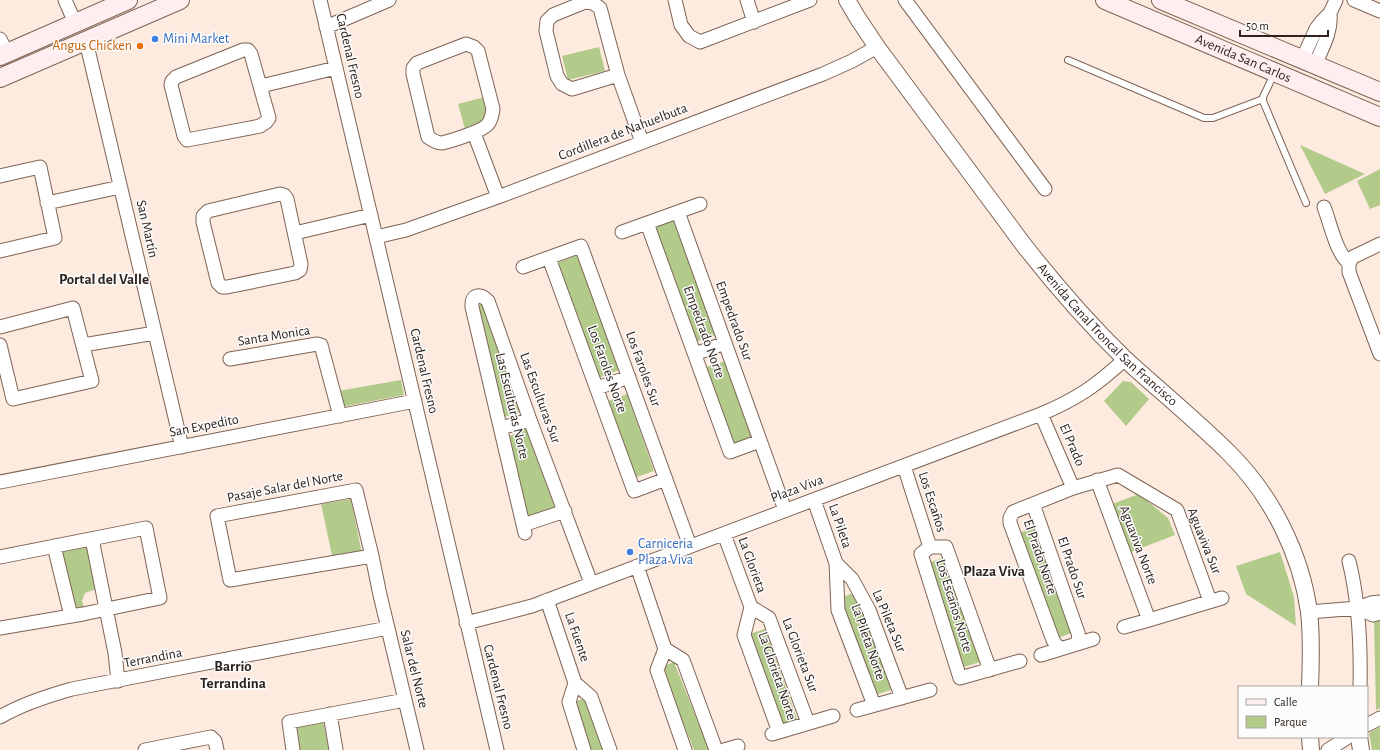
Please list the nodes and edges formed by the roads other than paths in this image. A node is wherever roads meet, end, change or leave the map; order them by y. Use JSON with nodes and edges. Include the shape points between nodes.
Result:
{"nodes":[{"id":1,"x":65,"y":0,"type":"edge"},
{"id":2,"x":128,"y":0,"type":"edge"},
{"id":3,"x":180,"y":0,"type":"edge"},
{"id":4,"x":320,"y":0,"type":"edge"},
{"id":5,"x":389,"y":0,"type":"edge"},
{"id":6,"x":675,"y":0,"type":"edge"},
{"id":7,"x":747,"y":0,"type":"edge"},
{"id":8,"x":810,"y":0,"type":"edge"},
{"id":9,"x":847,"y":0,"type":"edge"},
{"id":10,"x":905,"y":0,"type":"edge"},
{"id":11,"x":1105,"y":0,"type":"edge"},
{"id":12,"x":1161,"y":0,"type":"edge"},
{"id":13,"x":1336,"y":0,"type":"edge"},
{"id":14,"x":1354,"y":0,"type":"edge"},
{"id":15,"x":790,"y":4,"type":"edge"},
{"id":16,"x":1380,"y":11,"type":"edge"},
{"id":17,"x":754,"y":22,"type":"junction"},
{"id":18,"x":75,"y":23,"type":"junction"},
{"id":19,"x":326,"y":27,"type":"junction"},
{"id":20,"x":86,"y":41,"type":"junction"},
{"id":21,"x":877,"y":47,"type":"junction"},
{"id":22,"x":2,"y":49,"type":"edge"},
{"id":23,"x":1068,"y":60,"type":"dead end"},
{"id":24,"x":1309,"y":62,"type":"junction"},
{"id":25,"x":336,"y":68,"type":"junction"},
{"id":26,"x":1274,"y":72,"type":"junction"},
{"id":27,"x":618,"y":74,"type":"junction"},
{"id":28,"x":0,"y":78,"type":"edge"},
{"id":29,"x":261,"y":86,"type":"junction"},
{"id":30,"x":1380,"y":92,"type":"edge"},
{"id":31,"x":1263,"y":99,"type":"junction"},
{"id":32,"x":1380,"y":117,"type":"edge"},
{"id":33,"x":474,"y":133,"type":"junction"},
{"id":34,"x":642,"y":142,"type":"junction"},
{"id":35,"x":0,"y":176,"type":"edge"},
{"id":36,"x":120,"y":187,"type":"junction"},
{"id":37,"x":1045,"y":189,"type":"dead end"},
{"id":38,"x":498,"y":197,"type":"junction"},
{"id":39,"x":47,"y":203,"type":"junction"},
{"id":40,"x":1306,"y":203,"type":"dead end"},
{"id":41,"x":700,"y":204,"type":"dead end"},
{"id":42,"x":1324,"y":207,"type":"dead end"},
{"id":43,"x":678,"y":212,"type":"junction"},
{"id":44,"x":371,"y":215,"type":"junction"},
{"id":45,"x":647,"y":223,"type":"junction"},
{"id":46,"x":622,"y":232,"type":"dead end"},
{"id":47,"x":295,"y":233,"type":"junction"},
{"id":48,"x":376,"y":237,"type":"junction"},
{"id":49,"x":1380,"y":244,"type":"edge"},
{"id":50,"x":0,"y":251,"type":"edge"},
{"id":51,"x":550,"y":258,"type":"junction"},
{"id":52,"x":1349,"y":263,"type":"junction"},
{"id":53,"x":523,"y":267,"type":"dead end"},
{"id":54,"x":484,"y":296,"type":"joint"},
{"id":55,"x":0,"y":327,"type":"edge"},
{"id":56,"x":155,"y":333,"type":"junction"},
{"id":57,"x":725,"y":343,"type":"junction"},
{"id":58,"x":0,"y":345,"type":"edge"},
{"id":59,"x":83,"y":345,"type":"junction"},
{"id":60,"x":695,"y":354,"type":"junction"},
{"id":61,"x":1380,"y":354,"type":"edge"},
{"id":62,"x":230,"y":359,"type":"dead end"},
{"id":63,"x":1125,"y":359,"type":"junction"},
{"id":64,"x":629,"y":377,"type":"junction"},
{"id":65,"x":597,"y":388,"type":"junction"},
{"id":66,"x":415,"y":402,"type":"junction"},
{"id":67,"x":1041,"y":414,"type":"junction"},
{"id":68,"x":340,"y":416,"type":"junction"},
{"id":69,"x":530,"y":420,"type":"junction"},
{"id":70,"x":502,"y":428,"type":"junction"},
{"id":71,"x":760,"y":441,"type":"junction"},
{"id":72,"x":182,"y":447,"type":"junction"},
{"id":73,"x":904,"y":466,"type":"junction"},
{"id":74,"x":666,"y":479,"type":"junction"},
{"id":75,"x":1097,"y":480,"type":"junction"},
{"id":76,"x":0,"y":482,"type":"edge"},
{"id":77,"x":1073,"y":488,"type":"junction"},
{"id":78,"x":814,"y":500,"type":"junction"},
{"id":79,"x":1033,"y":504,"type":"junction"},
{"id":80,"x":785,"y":510,"type":"junction"},
{"id":81,"x":565,"y":511,"type":"junction"},
{"id":82,"x":724,"y":534,"type":"junction"},
{"id":83,"x":92,"y":539,"type":"junction"},
{"id":84,"x":54,"y":546,"type":"junction"},
{"id":85,"x":690,"y":546,"type":"junction"},
{"id":86,"x":930,"y":547,"type":"junction"},
{"id":87,"x":372,"y":556,"type":"junction"},
{"id":88,"x":0,"y":557,"type":"edge"},
{"id":89,"x":1348,"y":561,"type":"dead end"},
{"id":90,"x":836,"y":563,"type":"junction"},
{"id":91,"x":637,"y":566,"type":"junction"},
{"id":92,"x":591,"y":583,"type":"junction"},
{"id":93,"x":380,"y":596,"type":"joint"},
{"id":94,"x":547,"y":600,"type":"junction"},
{"id":95,"x":1380,"y":602,"type":"edge"},
{"id":96,"x":751,"y":607,"type":"junction"},
{"id":97,"x":1358,"y":608,"type":"junction"},
{"id":98,"x":107,"y":609,"type":"junction"},
{"id":99,"x":1309,"y":612,"type":"junction"},
{"id":100,"x":1380,"y":613,"type":"edge"},
{"id":101,"x":71,"y":616,"type":"junction"},
{"id":102,"x":1149,"y":620,"type":"junction"},
{"id":103,"x":466,"y":623,"type":"junction"},
{"id":104,"x":1124,"y":626,"type":"dead end"},
{"id":105,"x":0,"y":628,"type":"edge"},
{"id":106,"x":388,"y":628,"type":"junction"},
{"id":107,"x":1093,"y":639,"type":"dead end"},
{"id":108,"x":1076,"y":644,"type":"junction"},
{"id":109,"x":1061,"y":648,"type":"junction"},
{"id":110,"x":665,"y":649,"type":"junction"},
{"id":111,"x":1041,"y":655,"type":"dead end"},
{"id":112,"x":1020,"y":661,"type":"dead end"},
{"id":113,"x":990,"y":670,"type":"junction"},
{"id":114,"x":118,"y":681,"type":"junction"},
{"id":115,"x":575,"y":683,"type":"junction"},
{"id":116,"x":1310,"y":686,"type":"edge"},
{"id":117,"x":1360,"y":686,"type":"edge"},
{"id":118,"x":930,"y":690,"type":"dead end"},
{"id":119,"x":902,"y":698,"type":"junction"},
{"id":120,"x":405,"y":700,"type":"junction"},
{"id":121,"x":874,"y":706,"type":"junction"},
{"id":122,"x":857,"y":710,"type":"dead end"},
{"id":123,"x":330,"y":714,"type":"junction"},
{"id":124,"x":833,"y":716,"type":"dead end"},
{"id":125,"x":0,"y":717,"type":"edge"},
{"id":126,"x":1380,"y":718,"type":"edge"},
{"id":127,"x":808,"y":723,"type":"junction"},
{"id":128,"x":1368,"y":724,"type":"edge"},
{"id":129,"x":1310,"y":738,"type":"edge"},
{"id":130,"x":1346,"y":738,"type":"edge"},
{"id":131,"x":1359,"y":738,"type":"edge"},
{"id":132,"x":738,"y":746,"type":"dead end"},
{"id":133,"x":175,"y":747,"type":"edge"},
{"id":134,"x":144,"y":750,"type":"edge"},
{"id":135,"x":218,"y":750,"type":"edge"},
{"id":136,"x":293,"y":750,"type":"edge"},
{"id":137,"x":336,"y":750,"type":"edge"},
{"id":138,"x":417,"y":750,"type":"edge"},
{"id":139,"x":497,"y":750,"type":"edge"},
{"id":140,"x":584,"y":750,"type":"edge"},
{"id":141,"x":610,"y":750,"type":"edge"},
{"id":142,"x":685,"y":750,"type":"edge"},
{"id":143,"x":716,"y":750,"type":"edge"},
{"id":144,"x":724,"y":750,"type":"edge"},
{"id":145,"x":1311,"y":750,"type":"edge"},
{"id":146,"x":1328,"y":750,"type":"edge"},
{"id":147,"x":1361,"y":750,"type":"edge"}],
"edges":[{"from":1,"to":18,"type":"street"},
{"from":2,"to":18,"type":"main road"},
{"from":3,"to":20,"type":"main road"},
{"from":4,"to":19,"type":"street","name":"Cardenal Fresno"},
{"from":5,"to":19,"type":"street"},
{"from":6,"to":17,"type":"street","via":[[682,25],[689,36],[700,42]]},
{"from":7,"to":17,"type":"street"},
{"from":8,"to":15,"type":"street"},
{"from":9,"to":21,"type":"street","name":"Avenida Canal Troncal San Francisco"},
{"from":10,"to":37,"type":"street"},
{"from":11,"to":26,"type":"main road","name":"Avenida San Carlos"},
{"from":12,"to":24,"type":"main road","name":"Avenida San Carlos"},
{"from":13,"to":24,"type":"street","via":[[1330,13],[1328,34]]},
{"from":14,"to":16,"type":"street"},
{"from":15,"to":17,"type":"street"},
{"from":18,"to":22,"type":"main road"},
{"from":19,"to":25,"type":"street","name":"Cardenal Fresno"},
{"from":20,"to":28,"type":"main road"},
{"from":20,"to":36,"type":"street","name":"San Martín"},
{"from":21,"to":34,"type":"street","name":"Cordillera de Nahuelbuta","via":[[838,68]]},
{"from":21,"to":63,"type":"street","name":"Avenida Canal Troncal San Francisco","via":[[1046,274]]},
{"from":23,"to":31,"type":"lane","via":[[1204,118],[1213,118]]},
{"from":24,"to":30,"type":"main road","name":"Avenida San Carlos"},
{"from":25,"to":29,"type":"street"},
{"from":25,"to":44,"type":"street","name":"Cardenal Fresno"},
{"from":26,"to":31,"type":"lane"},
{"from":26,"to":32,"type":"main road","name":"Avenida San Carlos"},
{"from":27,"to":27,"type":"street","via":[[600,8],[593,3],[585,2],[553,15],[547,21],[546,31],[557,76],[562,84],[572,89]]},
{"from":27,"to":34,"type":"street"},
{"from":29,"to":29,"type":"street","via":[[248,50],[176,77],[171,85],[184,136],[187,140],[192,140],[260,126],[269,118]]},
{"from":31,"to":40,"type":"lane"},
{"from":33,"to":33,"type":"street","via":[[488,125],[493,109],[478,51],[466,44],[417,63],[413,68],[413,74],[428,138],[441,143]]},
{"from":33,"to":38,"type":"street"},
{"from":34,"to":38,"type":"street","name":"Cordillera de Nahuelbuta"},
{"from":35,"to":39,"type":"street","via":[[40,166]]},
{"from":36,"to":39,"type":"street"},
{"from":36,"to":56,"type":"street","name":"San Martín"},
{"from":38,"to":48,"type":"street","name":"Cordillera de Nahuelbuta","via":[[406,230]]},
{"from":39,"to":50,"type":"street","via":[[55,238]]},
{"from":41,"to":43,"type":"street"},
{"from":42,"to":52,"type":"street","via":[[1340,251]]},
{"from":43,"to":45,"type":"street"},
{"from":43,"to":57,"type":"street","name":"Empedrado Sur"},
{"from":44,"to":47,"type":"street"},
{"from":44,"to":48,"type":"street","name":"Cardenal Fresno"},
{"from":45,"to":46,"type":"street"},
{"from":45,"to":60,"type":"street","name":"Empedrado Norte"},
{"from":47,"to":47,"type":"street","via":[[287,199],[280,194],[208,211],[203,216],[218,283],[222,287],[300,270]]},
{"from":48,"to":66,"type":"street","name":"Cardenal Fresno"},
{"from":49,"to":52,"type":"street","via":[[1353,257]]},
{"from":51,"to":53,"type":"street"},
{"from":51,"to":64,"type":"street","name":"Los Faroles Sur","via":[[581,246]]},
{"from":51,"to":65,"type":"street","name":"Los Faroles Norte"},
{"from":52,"to":61,"type":"street","via":[[1349,272]]},
{"from":54,"to":69,"type":"street","name":"Las Esculturas Sur","via":[[488,301]]},
{"from":54,"to":70,"type":"street","name":"Las Esculturas Norte","via":[[474,297],[472,307]]},
{"from":55,"to":59,"type":"street","via":[[73,308]]},
{"from":56,"to":59,"type":"street"},
{"from":56,"to":72,"type":"street","name":"San Martín"},
{"from":57,"to":60,"type":"street"},
{"from":57,"to":71,"type":"street","name":"Empedrado Sur"},
{"from":58,"to":59,"type":"street","via":[[13,399],[92,381]]},
{"from":60,"to":71,"type":"street","name":"Empedrado Norte","via":[[730,452]]},
{"from":62,"to":68,"type":"street","name":"Santa Monica","via":[[321,345]]},
{"from":63,"to":67,"type":"street","name":"Plaza Viva","via":[[1089,390]]},
{"from":63,"to":99,"type":"street","name":"Avenida Canal Troncal San Francisco","via":[[1231,455],[1257,485],[1273,510],[1291,547]]},
{"from":64,"to":65,"type":"street"},
{"from":64,"to":74,"type":"street","name":"Los Faroles Sur"},
{"from":65,"to":74,"type":"street","name":"Los Faroles Norte","via":[[634,491]]},
{"from":66,"to":68,"type":"street","name":"San Expedito"},
{"from":66,"to":103,"type":"street","name":"Cardenal Fresno"},
{"from":67,"to":73,"type":"street","name":"Plaza Viva"},
{"from":67,"to":77,"type":"street","name":"El Prado"},
{"from":68,"to":72,"type":"street","name":"San Expedito"},
{"from":69,"to":70,"type":"street"},
{"from":69,"to":81,"type":"street","name":"Las Esculturas Sur"},
{"from":70,"to":81,"type":"street","name":"Las Esculturas Norte","via":[[524,529]]},
{"from":71,"to":80,"type":"street","name":"Empedrado Sur"},
{"from":72,"to":76,"type":"street","name":"San Expedito"},
{"from":73,"to":78,"type":"street","name":"Plaza Viva"},
{"from":73,"to":86,"type":"street","name":"Los Escaños"},
{"from":74,"to":85,"type":"street","name":"Los Faroles Sur"},
{"from":75,"to":77,"type":"street","name":"Aguaviva Sur"},
{"from":75,"to":102,"type":"street","name":"Aguaviva Norte"},
{"from":75,"to":102,"type":"street","name":"Aguaviva Sur","via":[[1118,475],[1177,510],[1216,599]]},
{"from":77,"to":79,"type":"street","name":"El Prado Norte"},
{"from":78,"to":80,"type":"street","name":"Plaza Viva"},
{"from":78,"to":90,"type":"street","name":"La Pileta"},
{"from":79,"to":108,"type":"street","name":"El Prado Sur","via":[[1078,633]]},
{"from":79,"to":109,"type":"street","name":"El Prado Norte","via":[[1013,512],[1010,523],[1053,640],[1056,646]]},
{"from":80,"to":82,"type":"street","name":"Plaza Viva"},
{"from":81,"to":92,"type":"street","name":"Las Esculturas Sur"},
{"from":82,"to":85,"type":"street","name":"Plaza Viva"},
{"from":82,"to":96,"type":"street","name":"La Glorieta"},
{"from":83,"to":84,"type":"street"},
{"from":83,"to":98,"type":"street"},
{"from":83,"to":98,"type":"street","via":[[146,528],[160,598]]},
{"from":84,"to":88,"type":"street"},
{"from":84,"to":101,"type":"street"},
{"from":85,"to":91,"type":"street","name":"Plaza Viva"},
{"from":86,"to":113,"type":"street","via":[[946,547]]},
{"from":86,"to":113,"type":"street","name":"Los Escaños Norte","via":[[921,554],[960,678]]},
{"from":87,"to":87,"type":"street","name":"Pasaje Salar del Norte","via":[[230,580],[217,516],[356,490]]},
{"from":87,"to":93,"type":"street","name":"Pasaje Salar del Norte"},
{"from":89,"to":97,"type":"street"},
{"from":90,"to":119,"type":"street","name":"La Pileta Sur","via":[[852,578],[869,610]]},
{"from":90,"to":121,"type":"street","name":"La Pileta Norte","via":[[838,610]]},
{"from":91,"to":92,"type":"street","name":"Plaza Viva"},
{"from":91,"to":110,"type":"street"},
{"from":92,"to":94,"type":"street","name":"Plaza Viva"},
{"from":93,"to":106,"type":"street","name":"Salar del Norte"},
{"from":94,"to":103,"type":"street","name":"Plaza Viva"},
{"from":94,"to":115,"type":"street","name":"La Fuente"},
{"from":95,"to":97,"type":"street"},
{"from":96,"to":127,"type":"street","name":"La Glorieta Sur","via":[[769,618]]},
{"from":96,"to":127,"type":"street","name":"La Glorieta Norte","via":[[744,635],[775,733]]},
{"from":97,"to":99,"type":"street"},
{"from":97,"to":100,"type":"street","via":[[1373,615]]},
{"from":97,"to":117,"type":"street"},
{"from":98,"to":101,"type":"street"},
{"from":98,"to":114,"type":"street"},
{"from":99,"to":116,"type":"street","name":"Avenida Canal Troncal San Francisco"},
{"from":101,"to":105,"type":"street"},
{"from":102,"to":104,"type":"street"},
{"from":103,"to":139,"type":"street","name":"Cardenal Fresno"},
{"from":106,"to":114,"type":"street","name":"Terrandina"},
{"from":106,"to":120,"type":"street","name":"Salar del Norte"},
{"from":107,"to":108,"type":"street"},
{"from":108,"to":109,"type":"street"},
{"from":109,"to":111,"type":"street"},
{"from":110,"to":142,"type":"street","via":[[657,670]]},
{"from":110,"to":143,"type":"street","via":[[683,660]]},
{"from":112,"to":113,"type":"street"},
{"from":114,"to":125,"type":"street","name":"Terrandina","via":[[51,695],[25,704]]},
{"from":115,"to":140,"type":"street","via":[[569,702]]},
{"from":115,"to":141,"type":"street","via":[[591,697]]},
{"from":118,"to":119,"type":"street"},
{"from":119,"to":121,"type":"street"},
{"from":120,"to":123,"type":"street"},
{"from":120,"to":138,"type":"street","name":"Salar del Norte"},
{"from":121,"to":122,"type":"street"},
{"from":123,"to":136,"type":"street","via":[[289,722]]},
{"from":123,"to":137,"type":"street"},
{"from":124,"to":127,"type":"street"},
{"from":126,"to":128,"type":"street"},
{"from":129,"to":145,"type":"street"},
{"from":130,"to":146,"type":"street"},
{"from":131,"to":147,"type":"street"},
{"from":132,"to":144,"type":"street"},
{"from":133,"to":134,"type":"street"},
{"from":133,"to":135,"type":"street","via":[[211,737]]}]}
